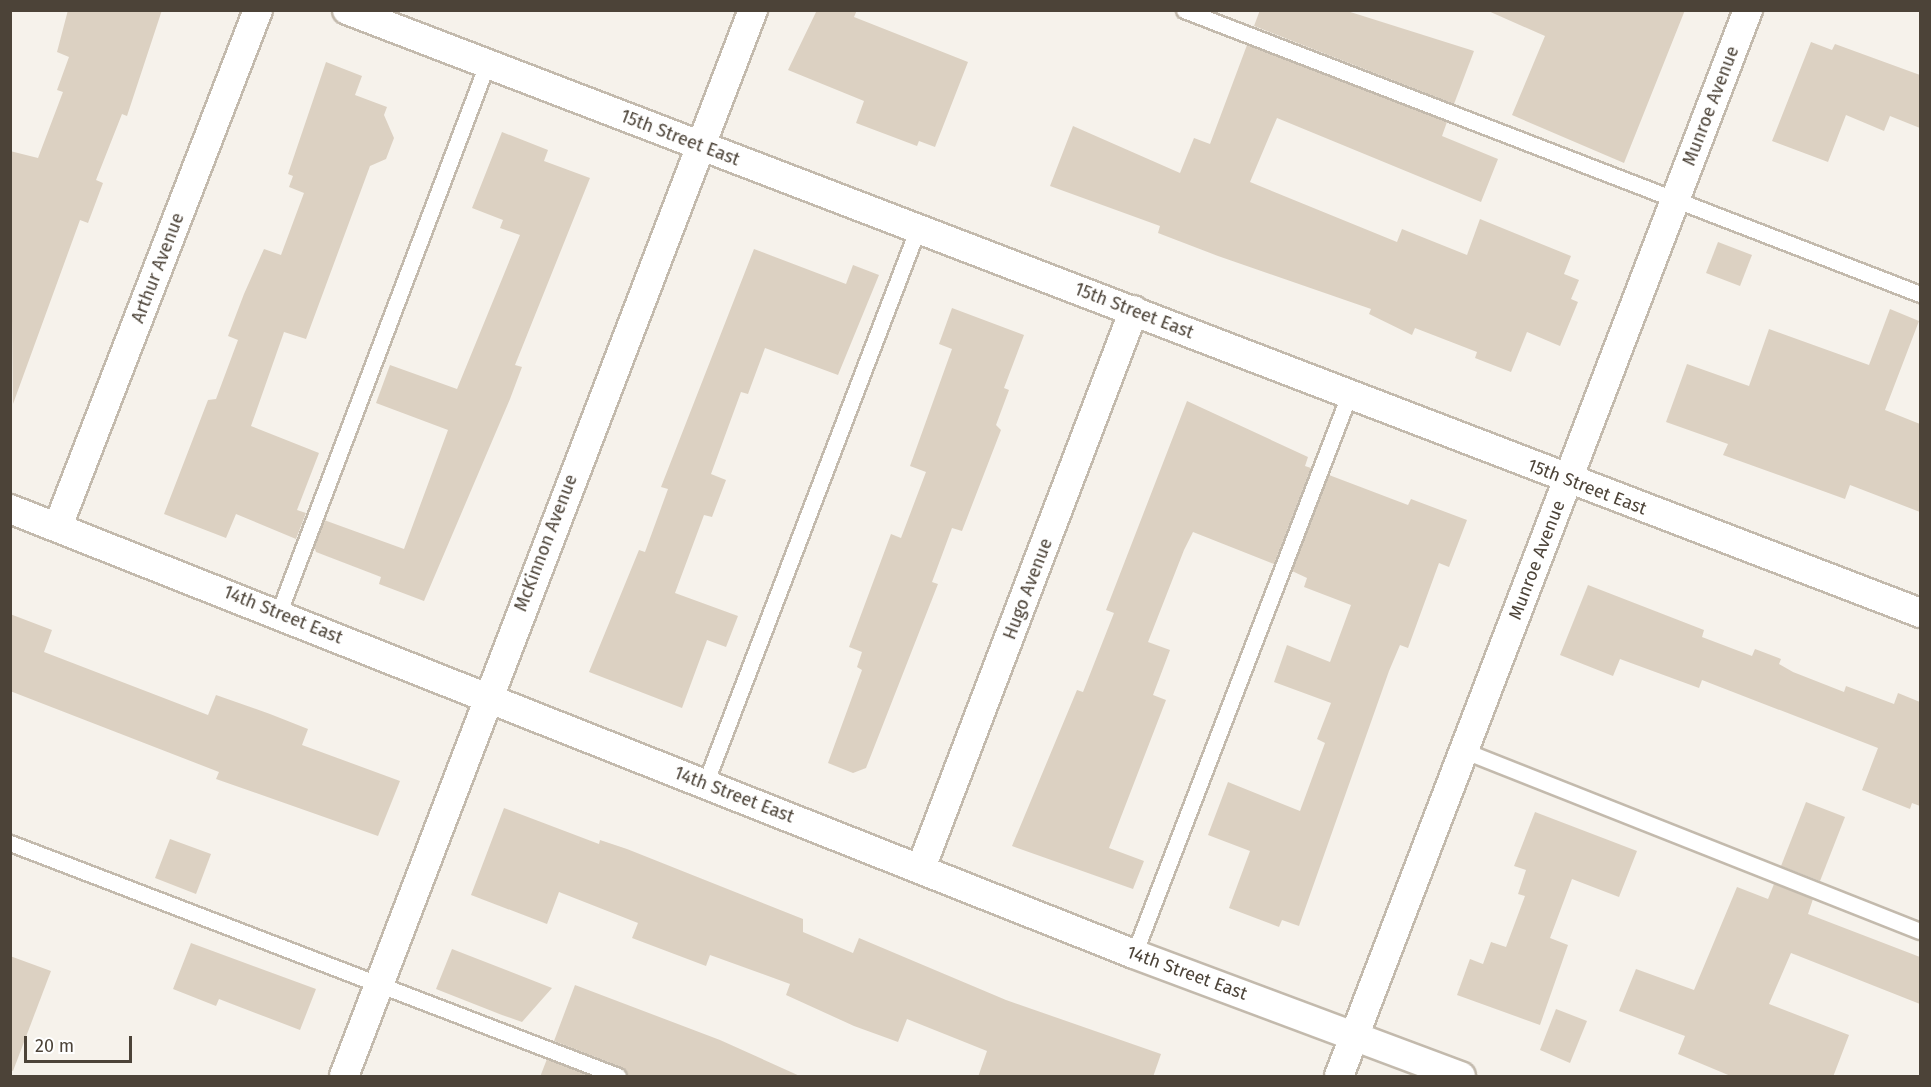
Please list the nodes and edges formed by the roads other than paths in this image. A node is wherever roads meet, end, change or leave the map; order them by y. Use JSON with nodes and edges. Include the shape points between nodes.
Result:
{"nodes":[{"id":1,"x":258,"y":10,"type":"edge"},
{"id":2,"x":347,"y":10,"type":"edge"},
{"id":3,"x":753,"y":10,"type":"edge"},
{"id":4,"x":1184,"y":10,"type":"edge"},
{"id":5,"x":1748,"y":10,"type":"edge"},
{"id":6,"x":487,"y":64,"type":"junction"},
{"id":7,"x":700,"y":146,"type":"junction"},
{"id":8,"x":1675,"y":199,"type":"junction"},
{"id":9,"x":918,"y":228,"type":"junction"},
{"id":10,"x":1920,"y":294,"type":"edge"},
{"id":11,"x":1134,"y":310,"type":"junction"},
{"id":12,"x":1349,"y":395,"type":"junction"},
{"id":13,"x":1568,"y":480,"type":"junction"},
{"id":14,"x":10,"y":509,"type":"edge"},
{"id":15,"x":58,"y":526,"type":"junction"},
{"id":16,"x":279,"y":612,"type":"junction"},
{"id":17,"x":1920,"y":613,"type":"edge"},
{"id":18,"x":486,"y":698,"type":"junction"},
{"id":19,"x":1464,"y":751,"type":"junction"},
{"id":20,"x":705,"y":784,"type":"junction"},
{"id":21,"x":10,"y":843,"type":"edge"},
{"id":22,"x":921,"y":868,"type":"junction"},
{"id":23,"x":1920,"y":931,"type":"edge"},
{"id":24,"x":1134,"y":954,"type":"junction"},
{"id":25,"x":379,"y":985,"type":"junction"},
{"id":26,"x":1355,"y":1036,"type":"junction"},
{"id":27,"x":344,"y":1077,"type":"edge"},
{"id":28,"x":618,"y":1077,"type":"edge"},
{"id":29,"x":1339,"y":1077,"type":"edge"},
{"id":30,"x":1461,"y":1077,"type":"edge"}],
"edges":[{"from":1,"to":15,"type":"street","name":"Arthur Avenue"},
{"from":2,"to":6,"type":"street","name":"15th Street East"},
{"from":3,"to":7,"type":"street","name":"McKinnon Avenue"},
{"from":4,"to":8,"type":"lane"},
{"from":5,"to":8,"type":"street","name":"Munroe Avenue"},
{"from":6,"to":7,"type":"street","name":"15th Street East"},
{"from":6,"to":16,"type":"lane"},
{"from":7,"to":9,"type":"street","name":"15th Street East"},
{"from":7,"to":18,"type":"street","name":"McKinnon Avenue"},
{"from":8,"to":10,"type":"lane"},
{"from":8,"to":13,"type":"street","name":"Munroe Avenue"},
{"from":9,"to":11,"type":"street","name":"15th Street East"},
{"from":9,"to":20,"type":"lane"},
{"from":11,"to":12,"type":"street","name":"15th Street East"},
{"from":11,"to":22,"type":"street","name":"Hugo Avenue"},
{"from":12,"to":13,"type":"street","name":"15th Street East"},
{"from":12,"to":24,"type":"lane"},
{"from":13,"to":17,"type":"street","name":"15th Street East"},
{"from":13,"to":19,"type":"street","name":"Munroe Avenue"},
{"from":14,"to":15,"type":"street","name":"14th Street East"},
{"from":15,"to":16,"type":"street","name":"14th Street East"},
{"from":16,"to":18,"type":"street","name":"14th Street East"},
{"from":18,"to":20,"type":"street","name":"14th Street East"},
{"from":18,"to":25,"type":"street","name":"McKinnon Avenue"},
{"from":19,"to":23,"type":"lane"},
{"from":19,"to":26,"type":"street","name":"Munroe Avenue"},
{"from":20,"to":22,"type":"street","name":"14th Street East"},
{"from":21,"to":25,"type":"lane"},
{"from":22,"to":24,"type":"street","name":"14th Street East"},
{"from":24,"to":26,"type":"street","name":"14th Street East"},
{"from":25,"to":27,"type":"street","name":"McKinnon Avenue"},
{"from":25,"to":28,"type":"lane"},
{"from":26,"to":29,"type":"street","name":"Munroe Avenue"},
{"from":26,"to":30,"type":"street","name":"14th Street East"}]}
